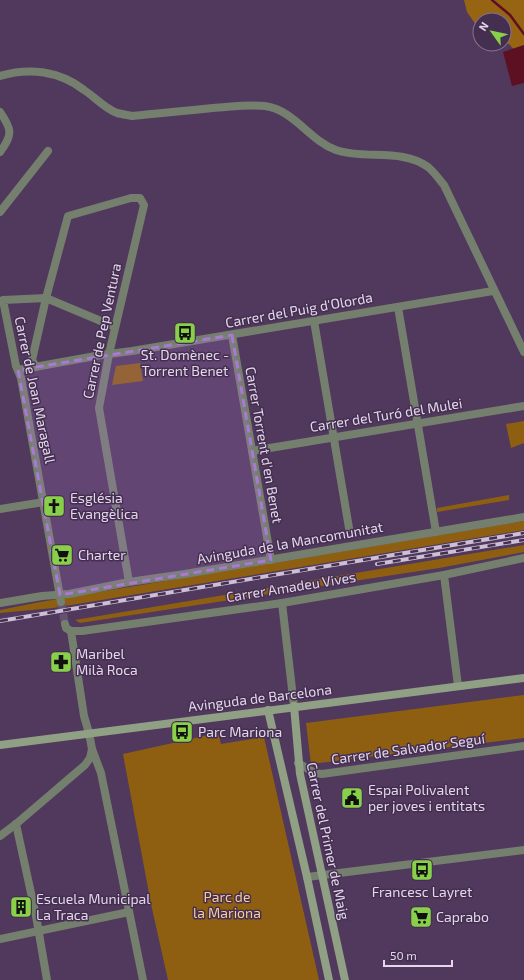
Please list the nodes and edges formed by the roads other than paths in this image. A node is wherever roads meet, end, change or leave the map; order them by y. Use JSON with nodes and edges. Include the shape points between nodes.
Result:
{"nodes":[{"id":1,"x":0,"y":76,"type":"edge"},
{"id":2,"x":1,"y":113,"type":"edge"},
{"id":3,"x":48,"y":151,"type":"dead end"},
{"id":4,"x":0,"y":152,"type":"edge"},
{"id":5,"x":0,"y":212,"type":"edge"},
{"id":6,"x":494,"y":291,"type":"junction"},
{"id":7,"x":46,"y":298,"type":"junction"},
{"id":8,"x":398,"y":307,"type":"junction"},
{"id":9,"x":314,"y":320,"type":"junction"},
{"id":10,"x":115,"y":327,"type":"junction"},
{"id":11,"x":232,"y":335,"type":"junction"},
{"id":12,"x":524,"y":352,"type":"edge"},
{"id":13,"x":109,"y":354,"type":"junction"},
{"id":14,"x":36,"y":367,"type":"junction"},
{"id":15,"x":18,"y":370,"type":"junction"},
{"id":16,"x":524,"y":406,"type":"edge"},
{"id":17,"x":417,"y":423,"type":"junction"},
{"id":18,"x":334,"y":437,"type":"junction"},
{"id":19,"x":252,"y":451,"type":"junction"},
{"id":20,"x":44,"y":502,"type":"junction"},
{"id":21,"x":0,"y":509,"type":"edge"},
{"id":22,"x":524,"y":517,"type":"edge"},
{"id":23,"x":349,"y":528,"type":"dead end"},
{"id":24,"x":436,"y":532,"type":"junction"},
{"id":25,"x":524,"y":558,"type":"edge"},
{"id":26,"x":271,"y":560,"type":"junction"},
{"id":27,"x":444,"y":575,"type":"junction"},
{"id":28,"x":129,"y":582,"type":"junction"},
{"id":29,"x":60,"y":598,"type":"junction"},
{"id":30,"x":0,"y":603,"type":"edge"},
{"id":31,"x":282,"y":603,"type":"junction"},
{"id":32,"x":65,"y":624,"type":"tunnel mouth"},
{"id":33,"x":71,"y":631,"type":"junction"},
{"id":34,"x":524,"y":678,"type":"edge"},
{"id":35,"x":458,"y":686,"type":"junction"},
{"id":36,"x":294,"y":706,"type":"junction"},
{"id":37,"x":268,"y":710,"type":"junction"},
{"id":38,"x":89,"y":734,"type":"junction"},
{"id":39,"x":0,"y":745,"type":"edge"},
{"id":40,"x":524,"y":746,"type":"edge"},
{"id":41,"x":92,"y":748,"type":"junction"},
{"id":42,"x":298,"y":763,"type":"junction"},
{"id":43,"x":16,"y":824,"type":"junction"},
{"id":44,"x":0,"y":836,"type":"edge"},
{"id":45,"x":524,"y":850,"type":"edge"},
{"id":46,"x":321,"y":875,"type":"junction"},
{"id":47,"x":307,"y":877,"type":"junction"},
{"id":48,"x":129,"y":912,"type":"junction"},
{"id":49,"x":39,"y":932,"type":"junction"},
{"id":50,"x":0,"y":939,"type":"edge"},
{"id":51,"x":47,"y":980,"type":"edge"},
{"id":52,"x":143,"y":980,"type":"edge"},
{"id":53,"x":329,"y":980,"type":"edge"},
{"id":54,"x":345,"y":980,"type":"edge"}],
"edges":[{"from":1,"to":6,"type":"street","via":[[28,72],[53,74],[75,83],[117,113],[132,116],[265,106],[290,117],[320,142],[336,150],[400,157],[419,162],[428,167],[444,185]]},
{"from":2,"to":4,"type":"street","via":[[10,130],[7,143]]},
{"from":3,"to":5,"type":"street"},
{"from":6,"to":8,"type":"street","name":"Carrer del Puig d'Olorda"},
{"from":6,"to":12,"type":"street"},
{"from":7,"to":10,"type":"street","name":"Carrer de Joan Maragall"},
{"from":7,"to":10,"type":"street","name":"Carrer de Pep Ventura","via":[[68,216],[135,198],[141,199],[144,205]]},
{"from":7,"to":14,"type":"street","via":[[32,360]]},
{"from":7,"to":15,"type":"street","name":"Carrer de Joan Maragall","via":[[3,300]]},
{"from":8,"to":9,"type":"street","name":"Carrer del Puig d'Olorda"},
{"from":8,"to":17,"type":"street"},
{"from":9,"to":11,"type":"street","name":"Carrer del Puig d'Olorda"},
{"from":9,"to":18,"type":"street"},
{"from":10,"to":13,"type":"street","name":"Carrer de Pep Ventura"},
{"from":11,"to":13,"type":"street","name":"Carrer del Puig d'Olorda"},
{"from":11,"to":19,"type":"street","name":"Carrer Torrent d'en Benet"},
{"from":13,"to":14,"type":"street","name":"Carrer del Puig d'Olorda"},
{"from":13,"to":28,"type":"street","name":"Carrer de Pep Ventura","via":[[99,408]]},
{"from":14,"to":15,"type":"street","name":"Carrer del Puig d'Olorda"},
{"from":15,"to":20,"type":"street","name":"Carrer de Joan Maragall"},
{"from":16,"to":17,"type":"street","name":"Carrer del Turó del Mulei"},
{"from":17,"to":18,"type":"street","name":"Carrer del Turó del Mulei"},
{"from":17,"to":24,"type":"street"},
{"from":18,"to":19,"type":"street","name":"Carrer del Turó del Mulei"},
{"from":18,"to":23,"type":"street"},
{"from":19,"to":26,"type":"street","name":"Carrer Torrent d'en Benet"},
{"from":20,"to":21,"type":"street"},
{"from":20,"to":29,"type":"street","name":"Carrer de Joan Maragall"},
{"from":22,"to":24,"type":"street","name":"Avinguda de la Mancomunitat"},
{"from":24,"to":26,"type":"street","name":"Avinguda de la Mancomunitat"},
{"from":25,"to":27,"type":"street","name":"Carrer Amadeu Vives"},
{"from":26,"to":28,"type":"street","name":"Avinguda de la Mancomunitat"},
{"from":27,"to":31,"type":"street","name":"Carrer Amadeu Vives"},
{"from":27,"to":35,"type":"street"},
{"from":28,"to":29,"type":"street","name":"Avinguda de la Mancomunitat"},
{"from":29,"to":30,"type":"street","name":"Avinguda de la Mancomunitat","via":[[42,596]]},
{"from":31,"to":33,"type":"street","name":"Carrer Amadeu Vives"},
{"from":31,"to":36,"type":"street"},
{"from":32,"to":33,"type":"street"},
{"from":33,"to":38,"type":"street"},
{"from":34,"to":35,"type":"street","name":"Avinguda de Barcelona"},
{"from":35,"to":36,"type":"street","name":"Avinguda de Barcelona"},
{"from":36,"to":37,"type":"street","name":"Avinguda de Barcelona"},
{"from":36,"to":42,"type":"street","name":"Carrer del Primer de Maig"},
{"from":37,"to":38,"type":"street","name":"Avinguda de Barcelona"},
{"from":37,"to":47,"type":"street","name":"Carrer del Primer de Maig"},
{"from":38,"to":39,"type":"street","name":"Avinguda de Barcelona"},
{"from":38,"to":41,"type":"street"},
{"from":40,"to":42,"type":"street","name":"Carrer de Salvador Seguí","via":[[322,774],[315,773]]},
{"from":41,"to":43,"type":"street","via":[[85,765]]},
{"from":41,"to":48,"type":"street","via":[[101,773]]},
{"from":42,"to":46,"type":"street","name":"Carrer del Primer de Maig"},
{"from":43,"to":44,"type":"street"},
{"from":43,"to":49,"type":"street"},
{"from":45,"to":46,"type":"street"},
{"from":46,"to":47,"type":"street"},
{"from":46,"to":54,"type":"street","name":"Carrer del Primer de Maig"},
{"from":47,"to":53,"type":"street","name":"Carrer del Primer de Maig"},
{"from":48,"to":49,"type":"street"},
{"from":48,"to":52,"type":"street"},
{"from":49,"to":50,"type":"street"},
{"from":49,"to":51,"type":"street"}]}
